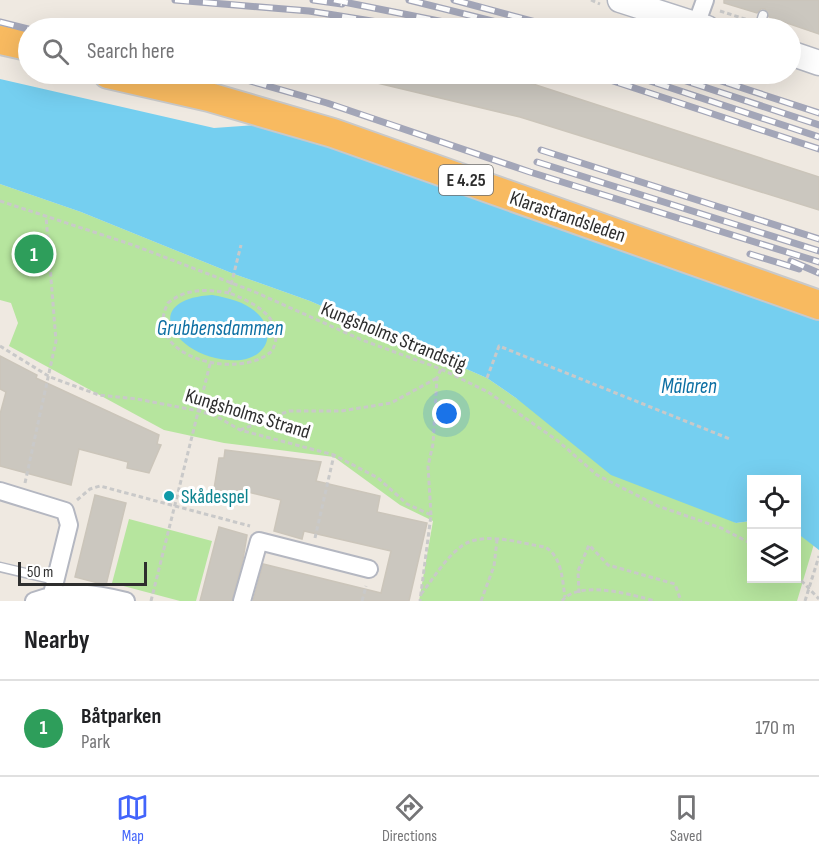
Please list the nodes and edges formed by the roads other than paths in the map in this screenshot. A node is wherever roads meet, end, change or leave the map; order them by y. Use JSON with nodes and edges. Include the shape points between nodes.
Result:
{"nodes":[{"id":1,"x":620,"y":0,"type":"edge"},
{"id":2,"x":703,"y":15,"type":"edge"},
{"id":3,"x":0,"y":40,"type":"edge"},
{"id":4,"x":18,"y":44,"type":"edge"},
{"id":5,"x":0,"y":50,"type":"edge"},
{"id":6,"x":18,"y":54,"type":"edge"},
{"id":7,"x":801,"y":57,"type":"edge"},
{"id":8,"x":819,"y":63,"type":"edge"},
{"id":9,"x":150,"y":84,"type":"edge"},
{"id":10,"x":191,"y":84,"type":"edge"},
{"id":11,"x":819,"y":294,"type":"edge"},
{"id":12,"x":819,"y":305,"type":"edge"},
{"id":13,"x":0,"y":491,"type":"edge"},
{"id":14,"x":0,"y":567,"type":"edge"},
{"id":15,"x":369,"y":569,"type":"dead end"},
{"id":16,"x":54,"y":587,"type":"junction"},
{"id":17,"x":34,"y":601,"type":"edge"},
{"id":18,"x":126,"y":601,"type":"edge"},
{"id":19,"x":242,"y":601,"type":"edge"}],
"edges":[{"from":1,"to":2,"type":"main road"},
{"from":3,"to":4,"type":"highway"},
{"from":5,"to":6,"type":"highway"},
{"from":7,"to":8,"type":"main road"},
{"from":9,"to":12,"type":"highway","name":"Klarastrandsleden","number":"E 4.25","via":[[333,133]]},
{"from":10,"to":11,"type":"highway","name":"Klarastrandsleden","number":"E 4.25","via":[[337,124]]},
{"from":13,"to":16,"type":"street","via":[[64,511],[69,525]]},
{"from":14,"to":16,"type":"lane"},
{"from":15,"to":19,"type":"street","via":[[259,541]]},
{"from":16,"to":17,"type":"street"},
{"from":16,"to":18,"type":"street"}]}
